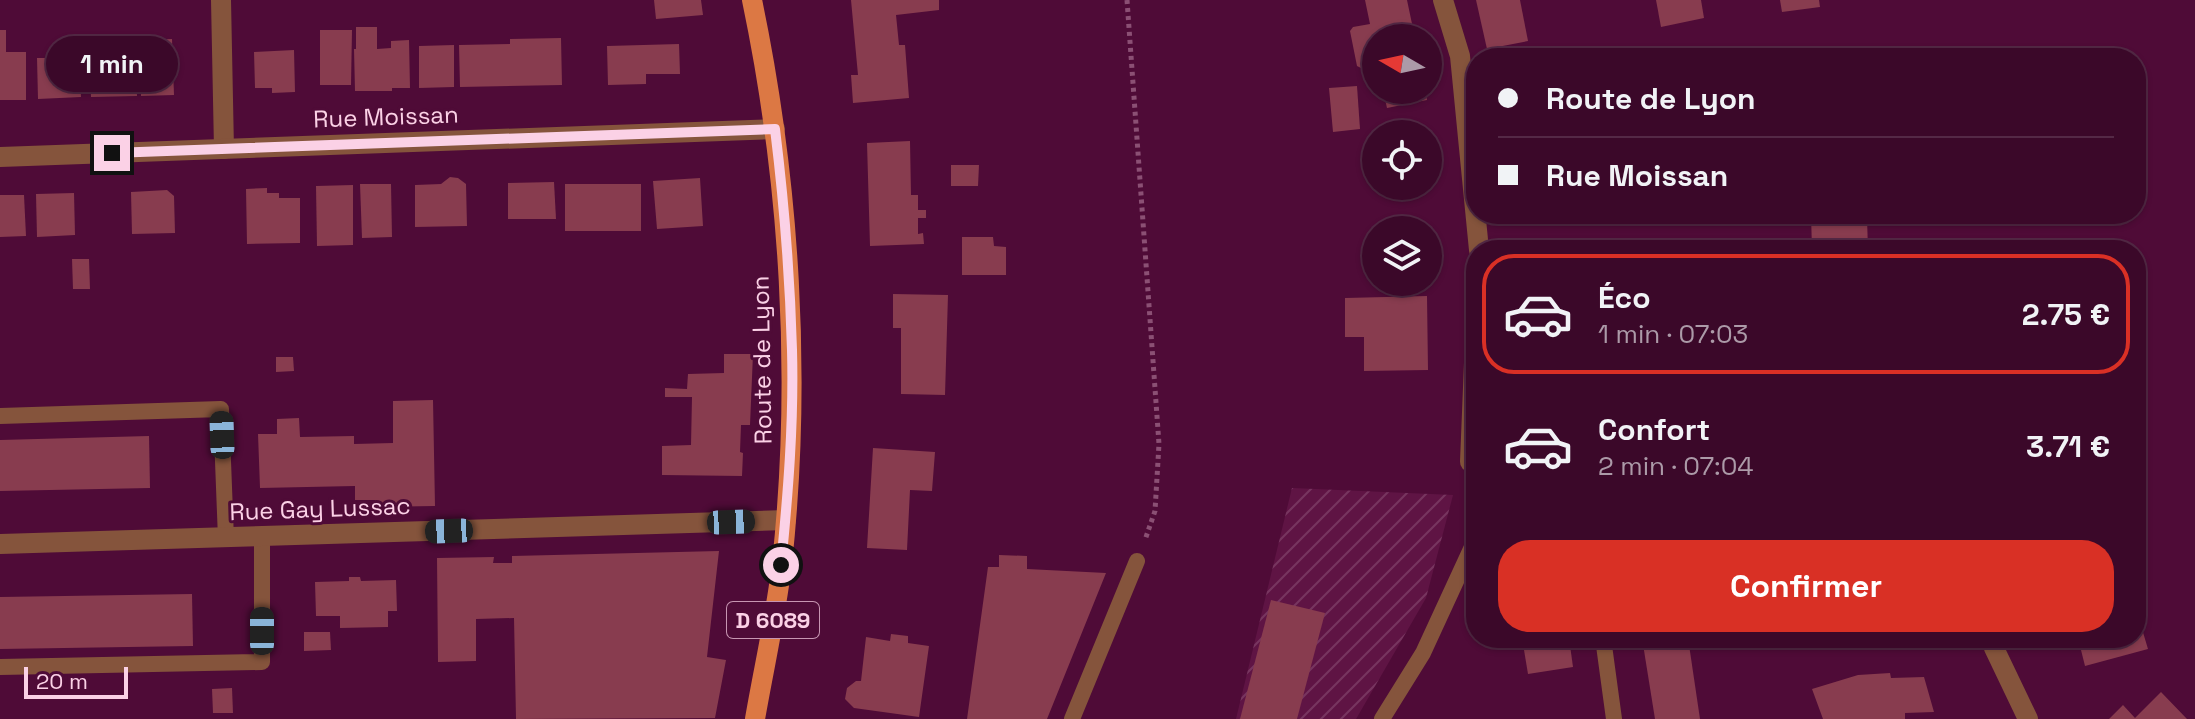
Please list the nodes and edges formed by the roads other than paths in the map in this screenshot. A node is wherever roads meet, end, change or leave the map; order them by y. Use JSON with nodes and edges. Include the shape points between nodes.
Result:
{"nodes":[{"id":1,"x":221,"y":0,"type":"edge"},
{"id":2,"x":752,"y":0,"type":"edge"},
{"id":3,"x":1443,"y":0,"type":"edge"},
{"id":4,"x":1466,"y":117,"type":"edge"},
{"id":5,"x":775,"y":129,"type":"junction"},
{"id":6,"x":224,"y":149,"type":"junction"},
{"id":7,"x":0,"y":157,"type":"edge"},
{"id":8,"x":0,"y":416,"type":"edge"},
{"id":9,"x":786,"y":520,"type":"junction"},
{"id":10,"x":262,"y":537,"type":"junction"},
{"id":11,"x":226,"y":539,"type":"junction"},
{"id":12,"x":0,"y":544,"type":"edge"},
{"id":13,"x":1466,"y":560,"type":"edge"},
{"id":14,"x":1137,"y":561,"type":"road end"},
{"id":15,"x":1604,"y":648,"type":"edge"},
{"id":16,"x":1994,"y":648,"type":"edge"},
{"id":17,"x":0,"y":667,"type":"edge"},
{"id":18,"x":755,"y":719,"type":"edge"},
{"id":19,"x":1072,"y":719,"type":"edge"},
{"id":20,"x":1382,"y":719,"type":"edge"},
{"id":21,"x":1614,"y":719,"type":"edge"},
{"id":22,"x":2028,"y":719,"type":"edge"}],
"edges":[{"from":1,"to":6,"type":"street"},
{"from":2,"to":5,"type":"main road","name":"Route de Lyon","number":"D 6089"},
{"from":3,"to":4,"type":"street","via":[[1460,56]]},
{"from":5,"to":6,"type":"street","name":"Rue Moissan"},
{"from":5,"to":9,"type":"main road","name":"Route de Lyon","number":"D 6089","via":[[792,350]]},
{"from":6,"to":7,"type":"street","name":"Rue Moissan"},
{"from":8,"to":11,"type":"lane","via":[[221,409]]},
{"from":9,"to":10,"type":"street","name":"Rue Gay Lussac"},
{"from":9,"to":18,"type":"main road","name":"Route de Lyon","number":"D 6089"},
{"from":10,"to":11,"type":"street","name":"Rue Gay Lussac"},
{"from":10,"to":17,"type":"lane","via":[[262,662]]},
{"from":11,"to":12,"type":"street","name":"Rue Gay Lussac"},
{"from":13,"to":20,"type":"lane","via":[[1423,653]]},
{"from":14,"to":19,"type":"lane"},
{"from":15,"to":21,"type":"lane"},
{"from":16,"to":22,"type":"street"}]}
